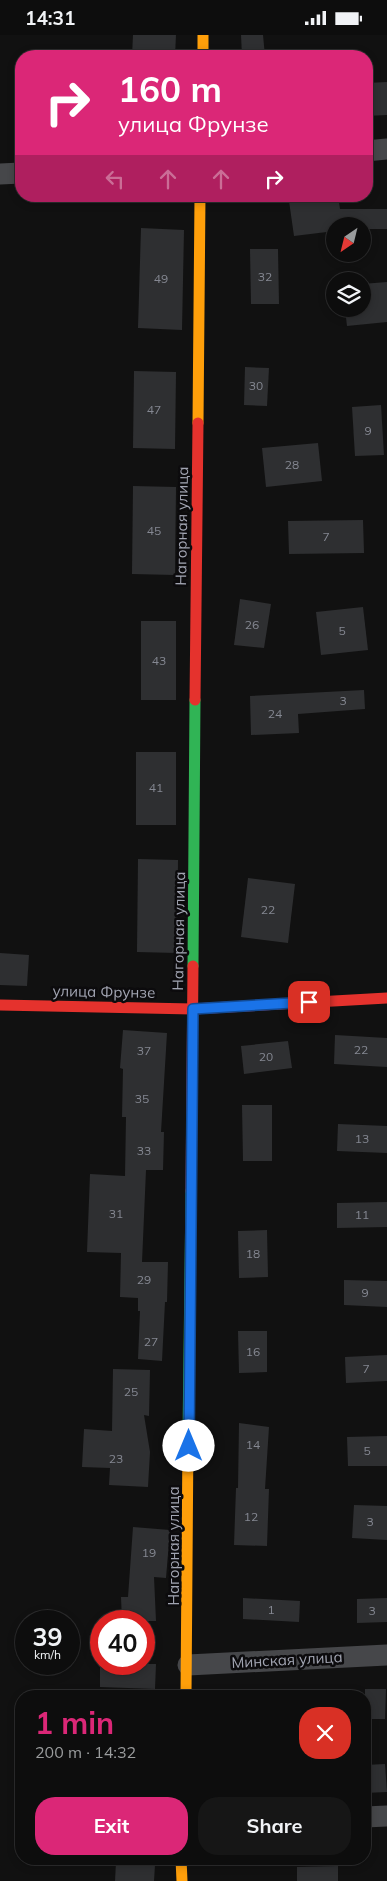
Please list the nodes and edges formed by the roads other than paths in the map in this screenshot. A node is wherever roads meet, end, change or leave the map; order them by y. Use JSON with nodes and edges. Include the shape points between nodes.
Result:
{"nodes":[{"id":1,"x":203,"y":35,"type":"edge"},
{"id":2,"x":203,"y":50,"type":"edge"},
{"id":3,"x":387,"y":149,"type":"edge"},
{"id":4,"x":373,"y":150,"type":"edge"},
{"id":5,"x":15,"y":173,"type":"edge"},
{"id":6,"x":0,"y":174,"type":"edge"},
{"id":7,"x":200,"y":202,"type":"edge"},
{"id":8,"x":387,"y":998,"type":"edge"},
{"id":9,"x":0,"y":1005,"type":"edge"},
{"id":10,"x":193,"y":1009,"type":"junction"},
{"id":11,"x":387,"y":1655,"type":"edge"},
{"id":12,"x":188,"y":1665,"type":"junction"},
{"id":13,"x":186,"y":1690,"type":"edge"},
{"id":14,"x":387,"y":1816,"type":"edge"},
{"id":15,"x":371,"y":1817,"type":"edge"},
{"id":16,"x":181,"y":1865,"type":"edge"},
{"id":17,"x":182,"y":1881,"type":"edge"}],
"edges":[{"from":1,"to":2,"type":"street"},
{"from":3,"to":4,"type":"street"},
{"from":5,"to":6,"type":"street"},
{"from":7,"to":10,"type":"street","name":"Нагорная улица"},
{"from":8,"to":10,"type":"street","name":"улица Фрунзе"},
{"from":9,"to":10,"type":"street","name":"улица Фрунзе"},
{"from":10,"to":12,"type":"street","name":"Нагорная улица"},
{"from":11,"to":12,"type":"street","name":"Минская улица"},
{"from":12,"to":13,"type":"street","name":"Нагорная улица"},
{"from":14,"to":15,"type":"street"},
{"from":16,"to":17,"type":"street"}]}
